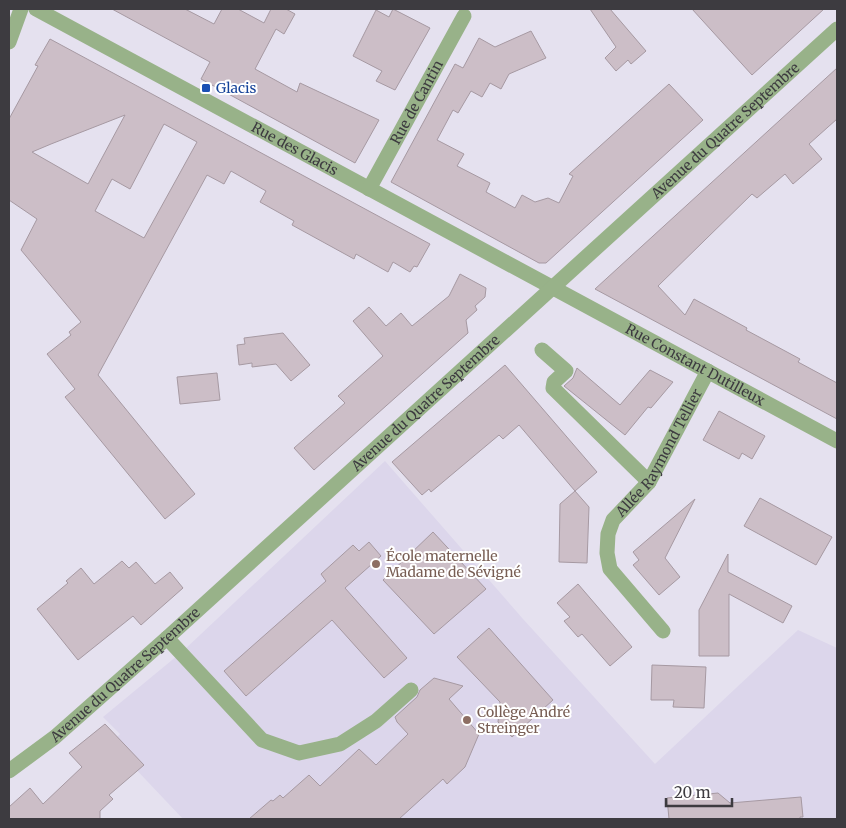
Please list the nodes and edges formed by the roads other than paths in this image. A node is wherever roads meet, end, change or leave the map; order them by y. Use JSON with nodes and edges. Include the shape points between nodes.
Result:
{"nodes":[{"id":1,"x":17,"y":9,"type":"edge"},
{"id":2,"x":21,"y":9,"type":"edge"},
{"id":3,"x":36,"y":9,"type":"edge"},
{"id":4,"x":464,"y":16,"type":"dead end"},
{"id":5,"x":9,"y":18,"type":"edge"},
{"id":6,"x":837,"y":29,"type":"edge"},
{"id":7,"x":9,"y":42,"type":"edge"},
{"id":8,"x":369,"y":189,"type":"junction"},
{"id":9,"x":553,"y":288,"type":"junction"},
{"id":10,"x":542,"y":350,"type":"dead end"},
{"id":11,"x":708,"y":372,"type":"junction"},
{"id":12,"x":837,"y":441,"type":"edge"},
{"id":13,"x":649,"y":482,"type":"junction"},
{"id":14,"x":663,"y":631,"type":"dead end"},
{"id":15,"x":167,"y":638,"type":"junction"},
{"id":16,"x":411,"y":690,"type":"dead end"},
{"id":17,"x":9,"y":771,"type":"edge"}],
"edges":[{"from":1,"to":5,"type":"street"},
{"from":2,"to":7,"type":"street"},
{"from":3,"to":8,"type":"street","name":"Rue des Glacis"},
{"from":4,"to":8,"type":"street","name":"Rue de Cantin"},
{"from":6,"to":9,"type":"street","name":"Avenue du Quatre Septembre"},
{"from":8,"to":9,"type":"street","name":"Rue des Glacis"},
{"from":9,"to":11,"type":"street","name":"Rue Constant Dutilleux"},
{"from":9,"to":15,"type":"street","name":"Avenue du Quatre Septembre"},
{"from":10,"to":13,"type":"street","via":[[566,371],[554,382],[553,388]]},
{"from":11,"to":12,"type":"street","name":"Rue Constant Dutilleux"},
{"from":11,"to":13,"type":"street","name":"Allée Raymond Tellier"},
{"from":13,"to":14,"type":"street","name":"Allée Raymond Tellier","via":[[613,520],[607,553],[614,575]]},
{"from":15,"to":16,"type":"street","via":[[262,740],[299,753],[340,744],[376,721]]},
{"from":15,"to":17,"type":"street","name":"Avenue du Quatre Septembre","via":[[55,737]]}]}
